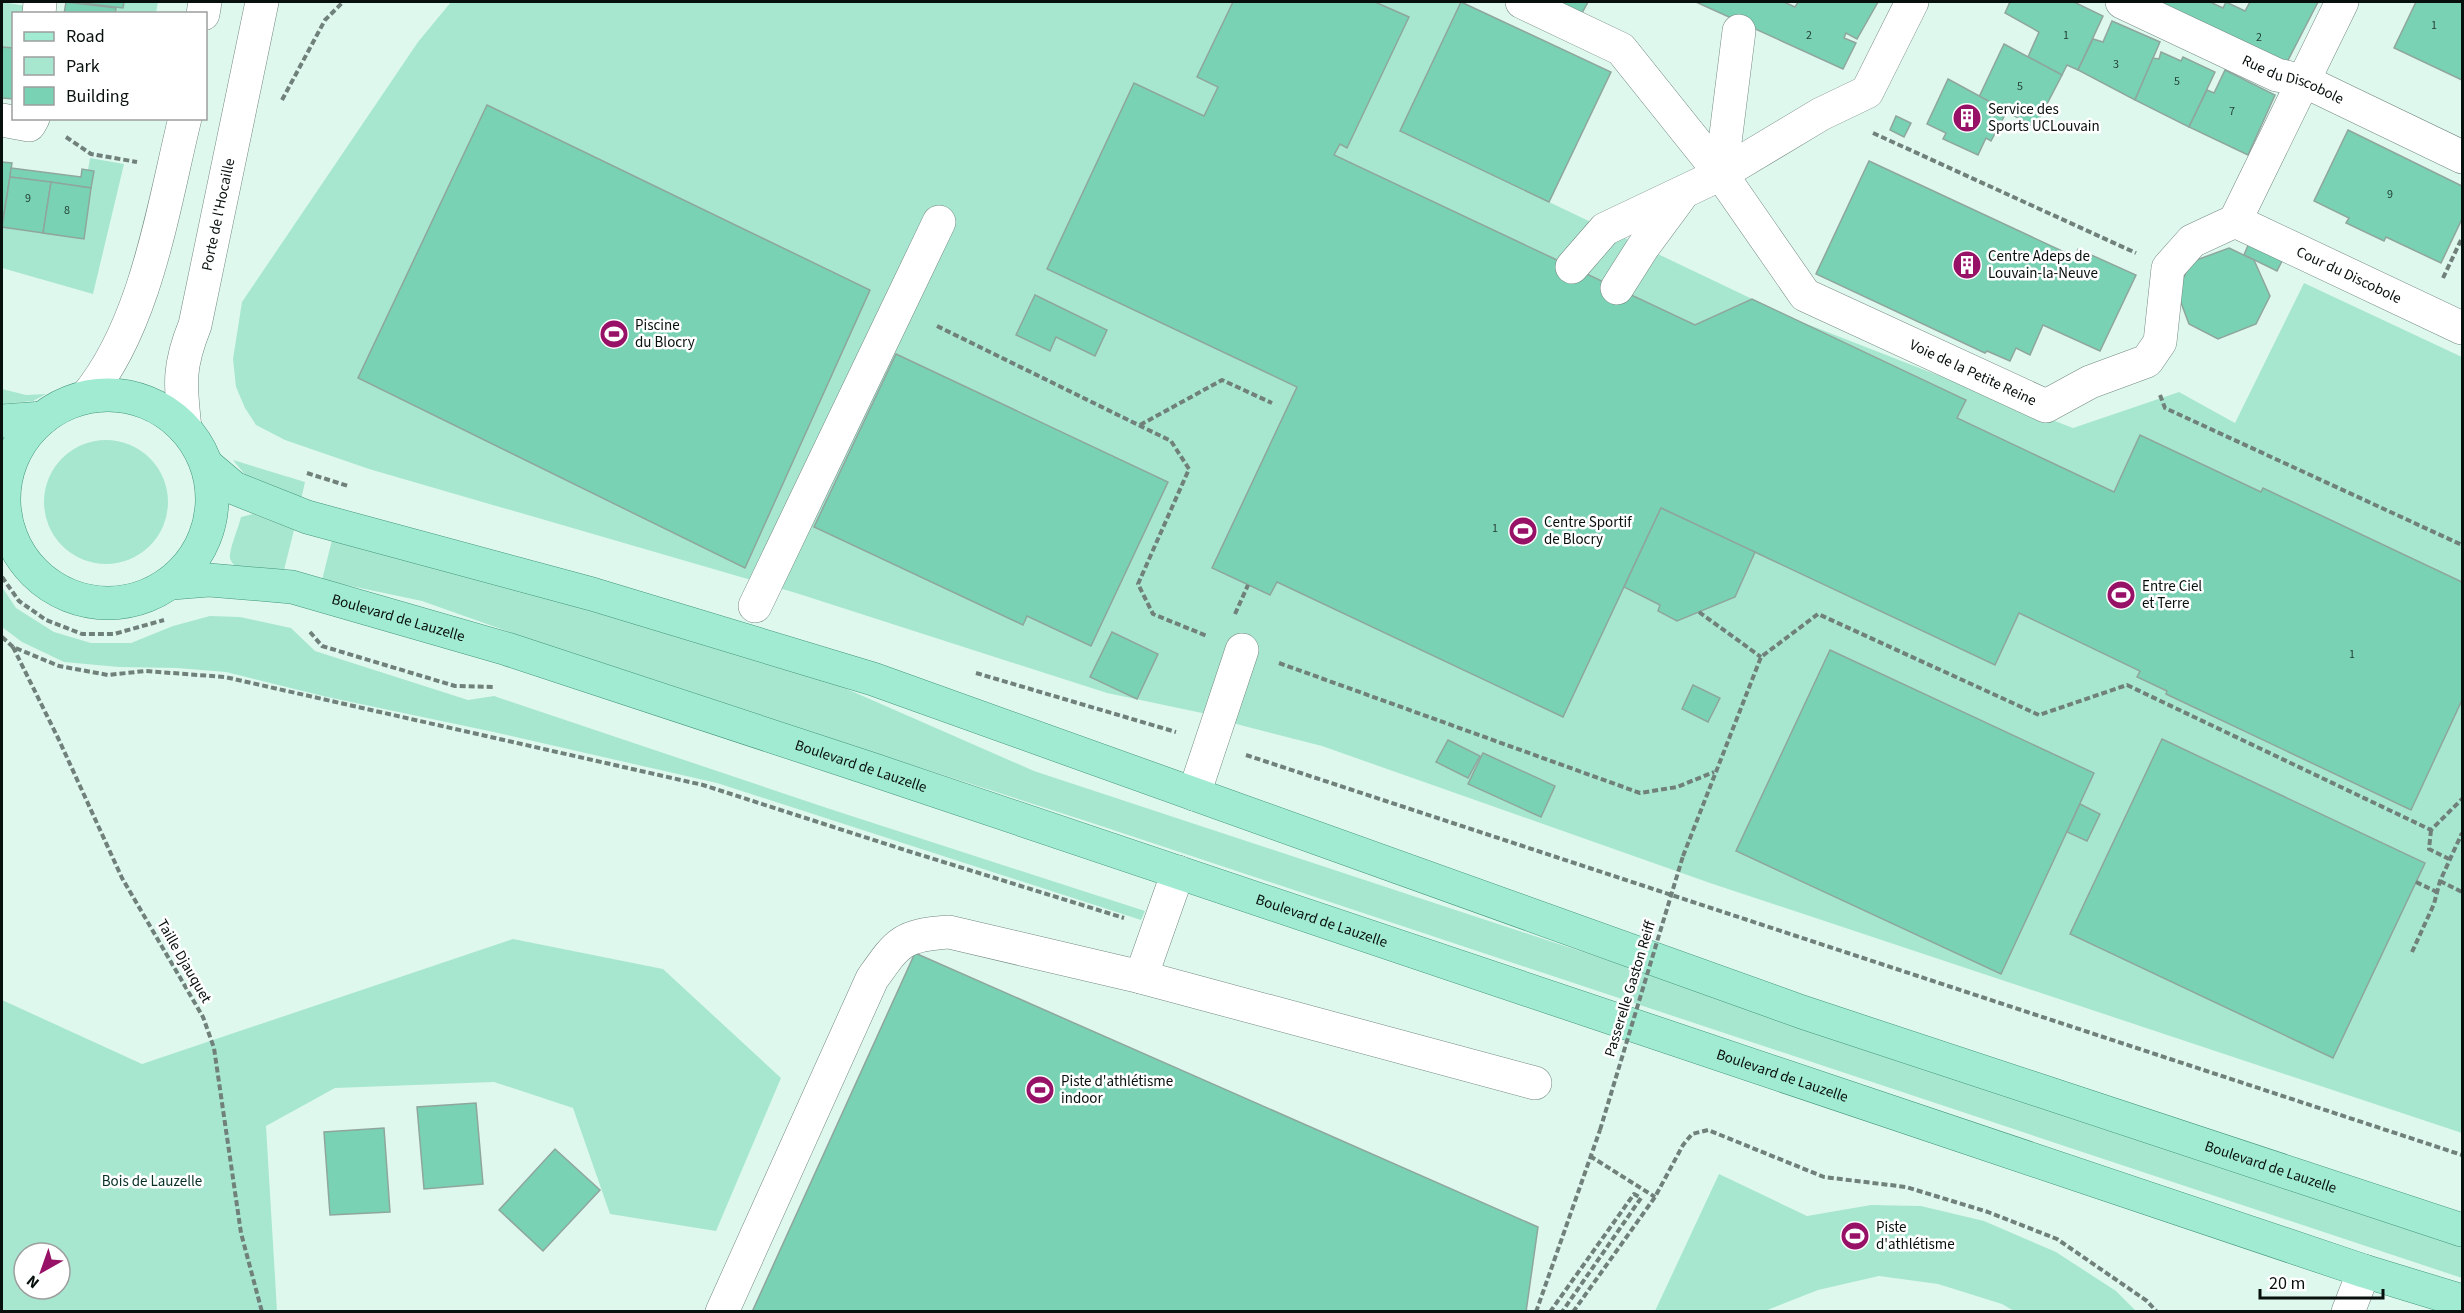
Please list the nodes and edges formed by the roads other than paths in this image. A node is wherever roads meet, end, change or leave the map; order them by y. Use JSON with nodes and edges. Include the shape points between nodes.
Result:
{"nodes":[{"id":1,"x":262,"y":2,"type":"edge"},
{"id":2,"x":1522,"y":2,"type":"edge"},
{"id":3,"x":1912,"y":2,"type":"edge"},
{"id":4,"x":2122,"y":2,"type":"edge"},
{"id":5,"x":2342,"y":2,"type":"edge"},
{"id":6,"x":1739,"y":31,"type":"dead end"},
{"id":7,"x":2304,"y":81,"type":"junction"},
{"id":8,"x":2,"y":120,"type":"edge"},
{"id":9,"x":184,"y":120,"type":"edge"},
{"id":10,"x":46,"y":124,"type":"edge"},
{"id":11,"x":2463,"y":157,"type":"edge"},
{"id":12,"x":1720,"y":174,"type":"junction"},
{"id":13,"x":1683,"y":193,"type":"junction"},
{"id":14,"x":2235,"y":221,"type":"junction"},
{"id":15,"x":939,"y":222,"type":"dead end"},
{"id":16,"x":1572,"y":267,"type":"dead end"},
{"id":17,"x":1617,"y":288,"type":"dead end"},
{"id":18,"x":2463,"y":328,"type":"edge"},
{"id":19,"x":86,"y":397,"type":"junction"},
{"id":20,"x":43,"y":418,"type":"junction"},
{"id":21,"x":2,"y":421,"type":"edge"},
{"id":22,"x":185,"y":428,"type":"junction"},
{"id":23,"x":208,"y":466,"type":"junction"},
{"id":24,"x":5,"y":529,"type":"edge"},
{"id":25,"x":172,"y":583,"type":"junction"},
{"id":26,"x":755,"y":606,"type":"dead end"},
{"id":27,"x":1242,"y":650,"type":"road end"},
{"id":28,"x":1194,"y":794,"type":"junction"},
{"id":29,"x":1178,"y":872,"type":"junction"},
{"id":30,"x":1141,"y":976,"type":"junction"},
{"id":31,"x":1535,"y":1083,"type":"dead end"},
{"id":32,"x":2463,"y":1230,"type":"edge"},
{"id":33,"x":2364,"y":1271,"type":"junction"},
{"id":34,"x":2463,"y":1301,"type":"edge"},
{"id":35,"x":722,"y":1311,"type":"edge"},
{"id":36,"x":2348,"y":1311,"type":"edge"}],
"edges":[{"from":1,"to":22,"type":"street","name":"Porte de l'Hocaille","via":[[195,325],[184,352],[180,386]]},
{"from":2,"to":12,"type":"street","via":[[1621,49]]},
{"from":3,"to":12,"type":"street","via":[[1867,92],[1821,114]]},
{"from":4,"to":7,"type":"street","name":"Rue du Discobole","via":[[2277,75]]},
{"from":5,"to":7,"type":"street"},
{"from":6,"to":12,"type":"street"},
{"from":7,"to":11,"type":"street","name":"Rue du Discobole"},
{"from":7,"to":14,"type":"street"},
{"from":8,"to":10,"type":"street"},
{"from":9,"to":19,"type":"street","via":[[142,290],[122,343],[104,376]]},
{"from":12,"to":13,"type":"street"},
{"from":12,"to":14,"type":"street","name":"Voie de la Petite Reine","via":[[1805,296],[2046,406],[2090,382],[2147,362],[2160,342],[2168,268],[2192,241]]},
{"from":13,"to":16,"type":"street","via":[[1605,229]]},
{"from":13,"to":17,"type":"street"},
{"from":14,"to":18,"type":"street","name":"Cour du Discobole"},
{"from":15,"to":26,"type":"street"},
{"from":19,"to":20,"type":"main road"},
{"from":19,"to":22,"type":"main road","via":[[122,395],[157,406]]},
{"from":20,"to":21,"type":"main road"},
{"from":20,"to":24,"type":"main road","via":[[21,441],[8,469]]},
{"from":22,"to":23,"type":"main road"},
{"from":23,"to":25,"type":"main road","via":[[213,510],[210,520],[200,551]]},
{"from":23,"to":28,"type":"main road","name":"Boulevard de Lauzelle","via":[[234,488],[307,517],[592,594],[873,679]]},
{"from":24,"to":25,"type":"main road","via":[[25,562],[48,585],[77,600],[110,604],[142,599]]},
{"from":25,"to":29,"type":"main road","name":"Boulevard de Lauzelle","via":[[209,580],[292,587],[329,597],[507,649]]},
{"from":27,"to":28,"type":"street"},
{"from":28,"to":32,"type":"main road","name":"Boulevard de Lauzelle","via":[[1802,1012]]},
{"from":29,"to":30,"type":"street"},
{"from":29,"to":33,"type":"main road","name":"Boulevard de Lauzelle"},
{"from":30,"to":31,"type":"street"},
{"from":30,"to":35,"type":"street","via":[[948,932],[917,934],[893,949],[872,979]]},
{"from":33,"to":34,"type":"main road","name":"Boulevard de Lauzelle"},
{"from":33,"to":36,"type":"street"}]}
